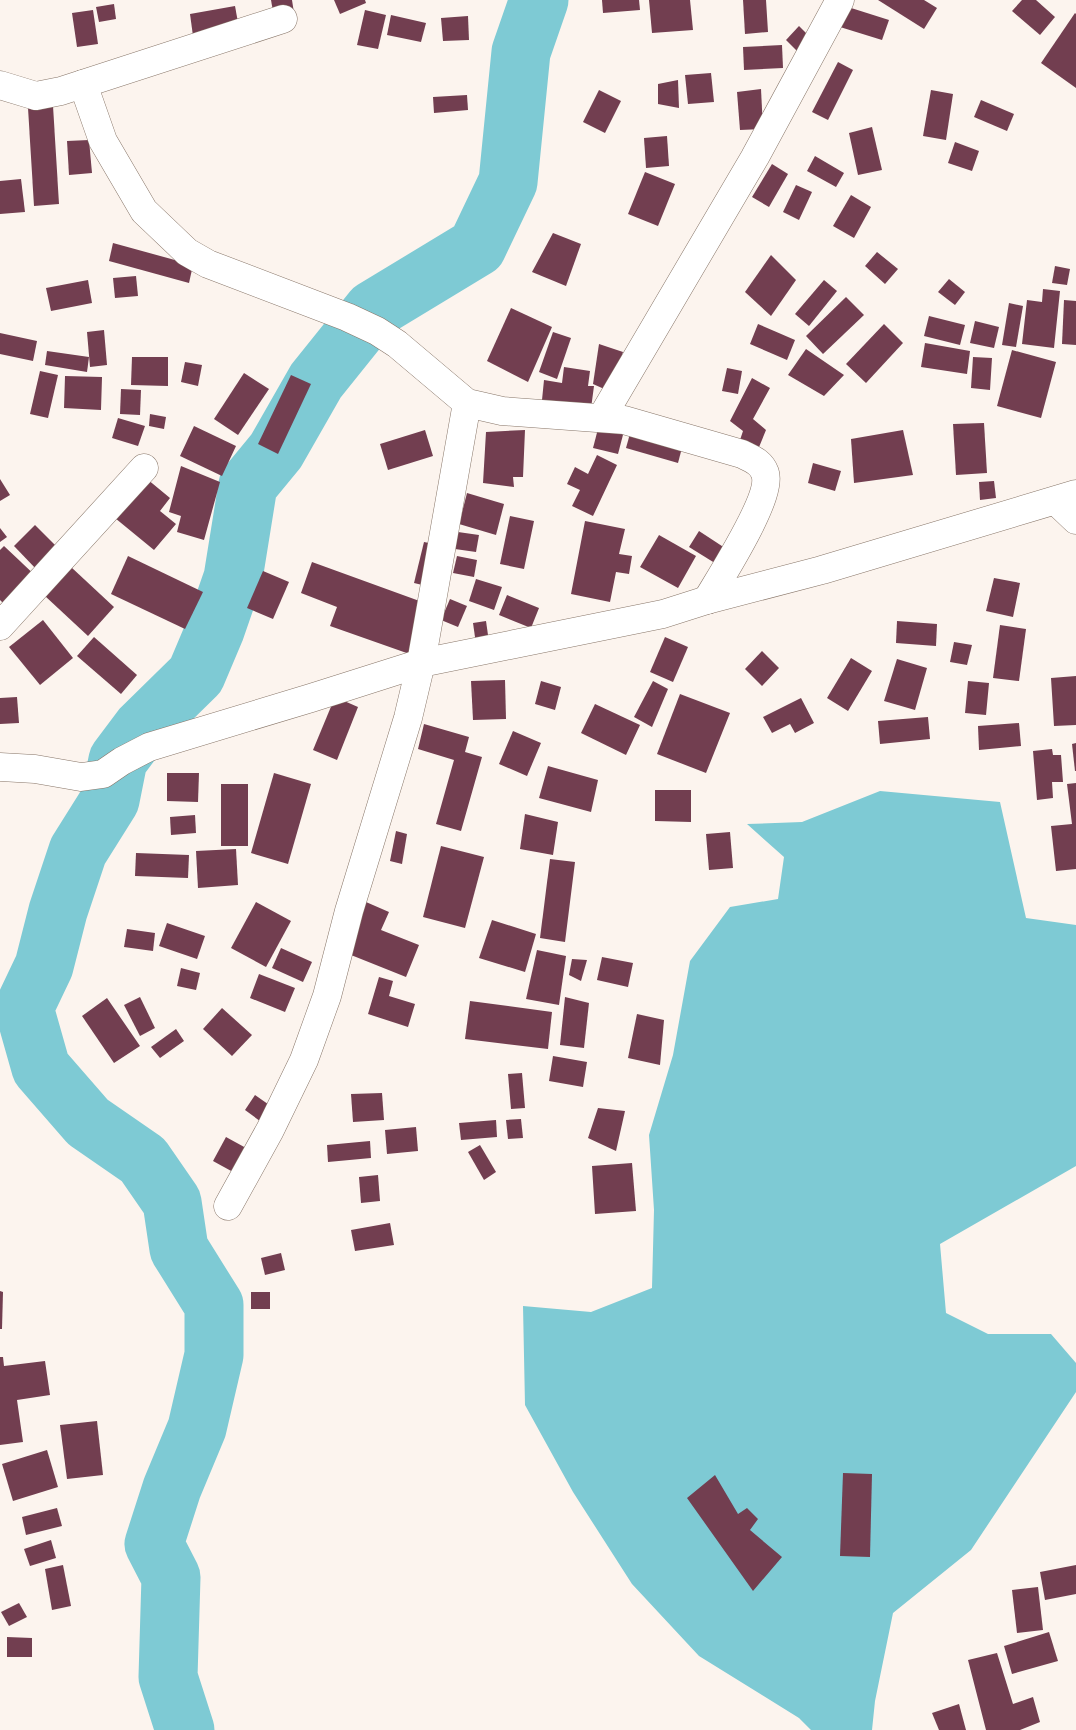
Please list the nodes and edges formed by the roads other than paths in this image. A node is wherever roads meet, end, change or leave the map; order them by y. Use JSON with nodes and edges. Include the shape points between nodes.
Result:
{"nodes":[{"id":1,"x":840,"y":0,"type":"edge"},
{"id":2,"x":283,"y":18,"type":"dead end"},
{"id":3,"x":83,"y":84,"type":"junction"},
{"id":4,"x":0,"y":85,"type":"edge"},
{"id":5,"x":467,"y":403,"type":"junction"},
{"id":6,"x":602,"y":417,"type":"junction"},
{"id":7,"x":144,"y":468,"type":"dead end"},
{"id":8,"x":1066,"y":497,"type":"edge"},
{"id":9,"x":1076,"y":520,"type":"edge"},
{"id":10,"x":707,"y":600,"type":"junction"},
{"id":11,"x":0,"y":626,"type":"edge"},
{"id":12,"x":421,"y":662,"type":"junction"},
{"id":13,"x":0,"y":767,"type":"edge"},
{"id":14,"x":228,"y":1206,"type":"dead end"}],
"edges":[{"from":1,"to":6,"type":"street","via":[[755,157]]},
{"from":2,"to":3,"type":"street"},
{"from":3,"to":4,"type":"street","via":[[36,96]]},
{"from":3,"to":5,"type":"street","via":[[103,140],[144,211],[187,252],[208,264],[377,331]]},
{"from":5,"to":6,"type":"street","via":[[502,411]]},
{"from":5,"to":12,"type":"street"},
{"from":6,"to":10,"type":"street","via":[[624,420],[742,454],[756,461],[765,474],[765,491],[759,507]]},
{"from":7,"to":11,"type":"street"},
{"from":8,"to":9,"type":"street"},
{"from":8,"to":10,"type":"street","via":[[822,570]]},
{"from":10,"to":12,"type":"street","via":[[663,614]]},
{"from":12,"to":13,"type":"street","via":[[149,747],[103,774],[81,777]]},
{"from":12,"to":14,"type":"street","via":[[408,718],[349,911],[327,996],[304,1060]]}]}
